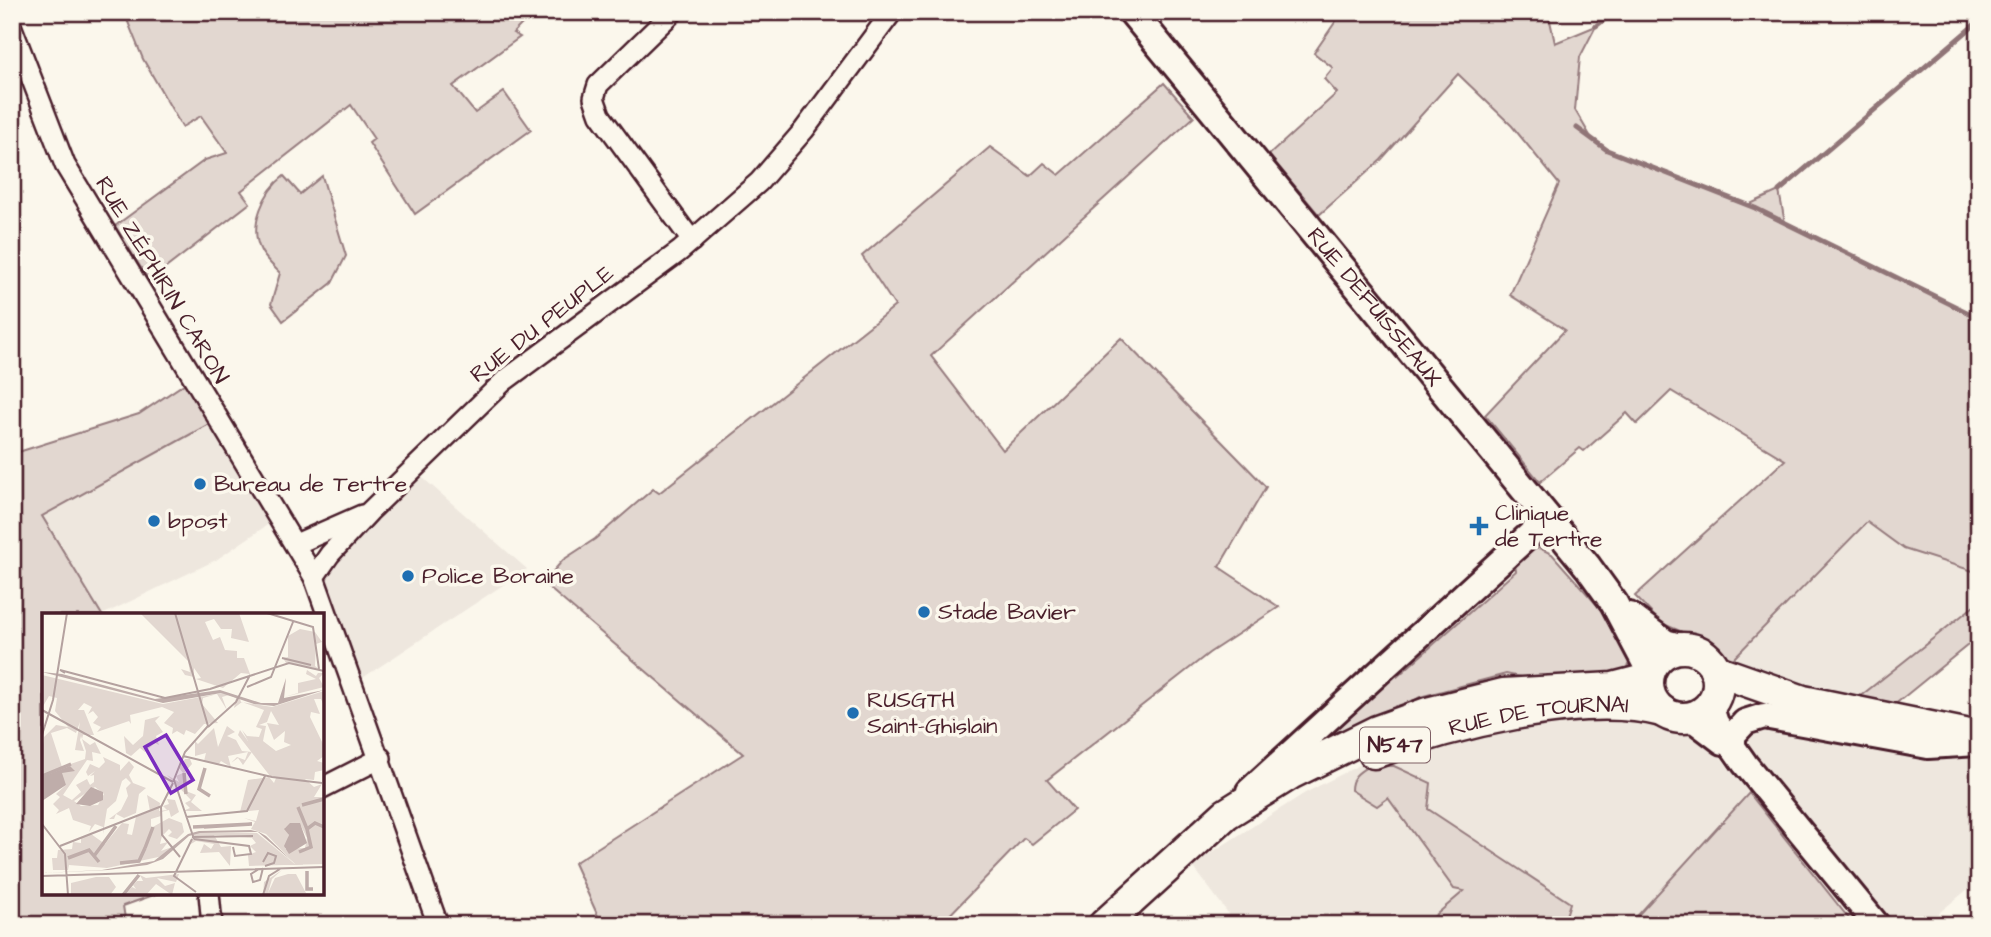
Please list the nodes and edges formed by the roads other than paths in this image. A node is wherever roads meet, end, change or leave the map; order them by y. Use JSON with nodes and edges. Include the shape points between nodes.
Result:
{"nodes":[{"id":1,"x":673,"y":12,"type":"edge"},
{"id":2,"x":892,"y":12,"type":"edge"},
{"id":3,"x":1132,"y":12,"type":"edge"},
{"id":4,"x":12,"y":28,"type":"edge"},
{"id":5,"x":692,"y":242,"type":"junction"},
{"id":6,"x":369,"y":512,"type":"junction"},
{"id":7,"x":1548,"y":518,"type":"junction"},
{"id":8,"x":296,"y":544,"type":"junction"},
{"id":9,"x":314,"y":578,"type":"junction"},
{"id":10,"x":1614,"y":603,"type":"junction"},
{"id":11,"x":1684,"y":648,"type":"junction"},
{"id":12,"x":1715,"y":670,"type":"junction"},
{"id":13,"x":1649,"y":675,"type":"junction"},
{"id":14,"x":1777,"y":694,"type":"junction"},
{"id":15,"x":1694,"y":708,"type":"junction"},
{"id":16,"x":1979,"y":737,"type":"edge"},
{"id":17,"x":1979,"y":743,"type":"edge"},
{"id":18,"x":1739,"y":754,"type":"junction"},
{"id":19,"x":381,"y":758,"type":"junction"},
{"id":20,"x":324,"y":787,"type":"edge"},
{"id":21,"x":1226,"y":814,"type":"junction"},
{"id":22,"x":1159,"y":876,"type":"junction"},
{"id":23,"x":209,"y":895,"type":"edge"},
{"id":24,"x":212,"y":925,"type":"edge"},
{"id":25,"x":438,"y":925,"type":"edge"},
{"id":26,"x":1104,"y":925,"type":"edge"},
{"id":27,"x":1877,"y":925,"type":"edge"}],
"edges":[{"from":1,"to":5,"type":"street","via":[[598,85],[594,98],[600,115]]},
{"from":2,"to":5,"type":"street","name":"RUE DU PEUPLE","via":[[759,182]]},
{"from":3,"to":7,"type":"main road","name":"RUE DEFUISSEAUX"},
{"from":4,"to":8,"type":"street","name":"RUE ZÉPHIRIN CARON","via":[[65,165]]},
{"from":5,"to":6,"type":"street","name":"RUE DU PEUPLE","via":[[504,381]]},
{"from":6,"to":8,"type":"street","name":"RUE DU PEUPLE"},
{"from":6,"to":9,"type":"street","name":"RUE DU PEUPLE"},
{"from":7,"to":10,"type":"main road","name":"RUE DEFUISSEAUX"},
{"from":7,"to":21,"type":"street","name":"RUE DE TOURNAI"},
{"from":8,"to":9,"type":"street"},
{"from":9,"to":19,"type":"street"},
{"from":10,"to":11,"type":"main road","name":"RUE DEFUISSEAUX","via":[[1644,630]]},
{"from":10,"to":13,"type":"main road","name":"RUE DEFUISSEAUX"},
{"from":11,"to":12,"type":"main road","via":[[1703,654]]},
{"from":11,"to":13,"type":"main road","via":[[1665,653]]},
{"from":12,"to":14,"type":"main road","number":"N547"},
{"from":12,"to":15,"type":"main road","via":[[1717,690]]},
{"from":13,"to":15,"type":"main road","via":[[1651,697]]},
{"from":13,"to":21,"type":"main road","name":"RUE DE TOURNAI","number":"N547","via":[[1613,688],[1503,694],[1406,719],[1332,752]]},
{"from":14,"to":15,"type":"main road","number":"N547","via":[[1733,695]]},
{"from":14,"to":16,"type":"main road","number":"N547"},
{"from":15,"to":18,"type":"street","via":[[1708,728]]},
{"from":15,"to":22,"type":"main road","name":"RUE DE TOURNAI","number":"N547","via":[[1548,709],[1507,714],[1405,741],[1294,790],[1183,866]]},
{"from":17,"to":18,"type":"street","via":[[1928,746],[1764,716],[1745,722],[1733,735]]},
{"from":18,"to":27,"type":"street"},
{"from":19,"to":20,"type":"street"},
{"from":19,"to":25,"type":"street"},
{"from":21,"to":22,"type":"main road","name":"RUE DE TOURNAI","number":"N547"},
{"from":22,"to":26,"type":"main road","name":"RUE DE TOURNAI","number":"N547"},
{"from":23,"to":24,"type":"street"}]}
